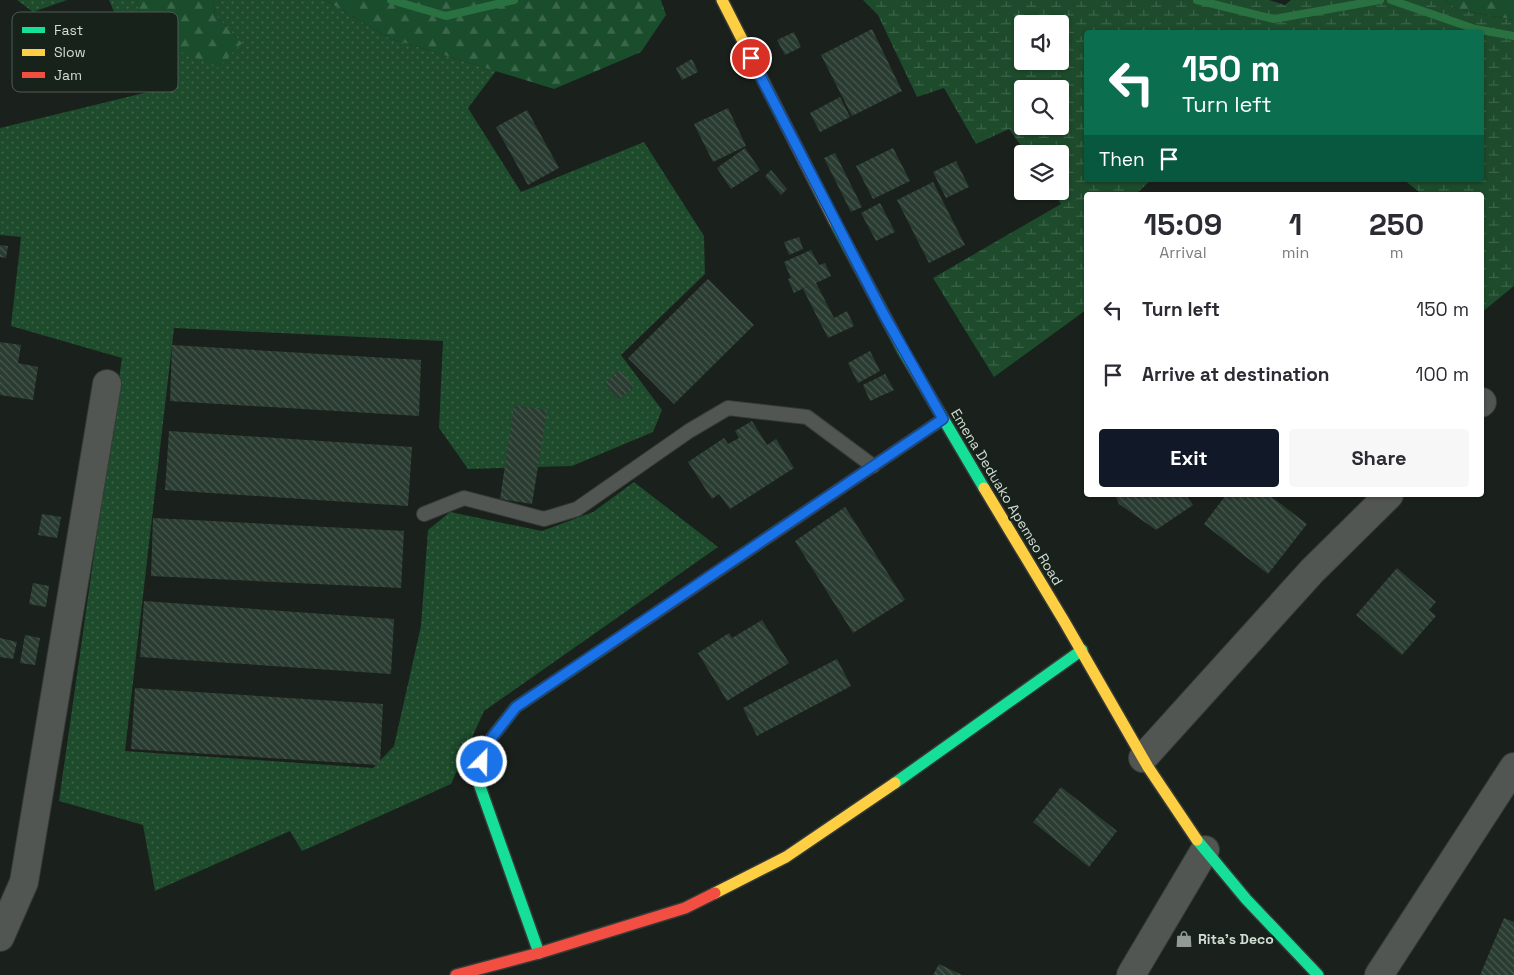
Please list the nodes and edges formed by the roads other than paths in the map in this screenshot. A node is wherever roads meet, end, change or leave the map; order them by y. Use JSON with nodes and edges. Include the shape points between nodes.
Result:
{"nodes":[{"id":1,"x":722,"y":0,"type":"edge"},
{"id":2,"x":107,"y":384,"type":"dead end"},
{"id":3,"x":943,"y":419,"type":"junction"},
{"id":4,"x":873,"y":466,"type":"junction"},
{"id":5,"x":1387,"y":497,"type":"edge"},
{"id":6,"x":424,"y":514,"type":"dead end"},
{"id":7,"x":1082,"y":650,"type":"junction"},
{"id":8,"x":1143,"y":758,"type":"junction"},
{"id":9,"x":1514,"y":766,"type":"edge"},
{"id":10,"x":1204,"y":850,"type":"junction"},
{"id":11,"x":0,"y":937,"type":"edge"},
{"id":12,"x":539,"y":953,"type":"junction"},
{"id":13,"x":456,"y":975,"type":"edge"},
{"id":14,"x":1131,"y":975,"type":"edge"},
{"id":15,"x":1318,"y":975,"type":"edge"},
{"id":16,"x":1379,"y":975,"type":"edge"}],
"edges":[{"from":1,"to":3,"type":"street","name":"Emena Deduako Apemso Road","via":[[878,305]]},
{"from":2,"to":11,"type":"street","via":[[24,882]]},
{"from":3,"to":4,"type":"street"},
{"from":3,"to":7,"type":"street","name":"Emena Deduako Apemso Road"},
{"from":4,"to":6,"type":"lane","via":[[807,417],[728,408],[689,431],[577,509],[544,519],[464,498]]},
{"from":4,"to":12,"type":"street","via":[[516,707],[486,745],[477,778]]},
{"from":5,"to":8,"type":"street","via":[[1312,571]]},
{"from":7,"to":8,"type":"street","name":"Emena Deduako Apemso Road"},
{"from":7,"to":12,"type":"street","via":[[786,857],[685,908]]},
{"from":8,"to":10,"type":"street","name":"Emena Deduako Apemso Road"},
{"from":9,"to":16,"type":"street"},
{"from":10,"to":14,"type":"street"},
{"from":10,"to":15,"type":"street","name":"Emena Deduako Apemso Road","via":[[1270,927]]},
{"from":12,"to":13,"type":"street"}]}
